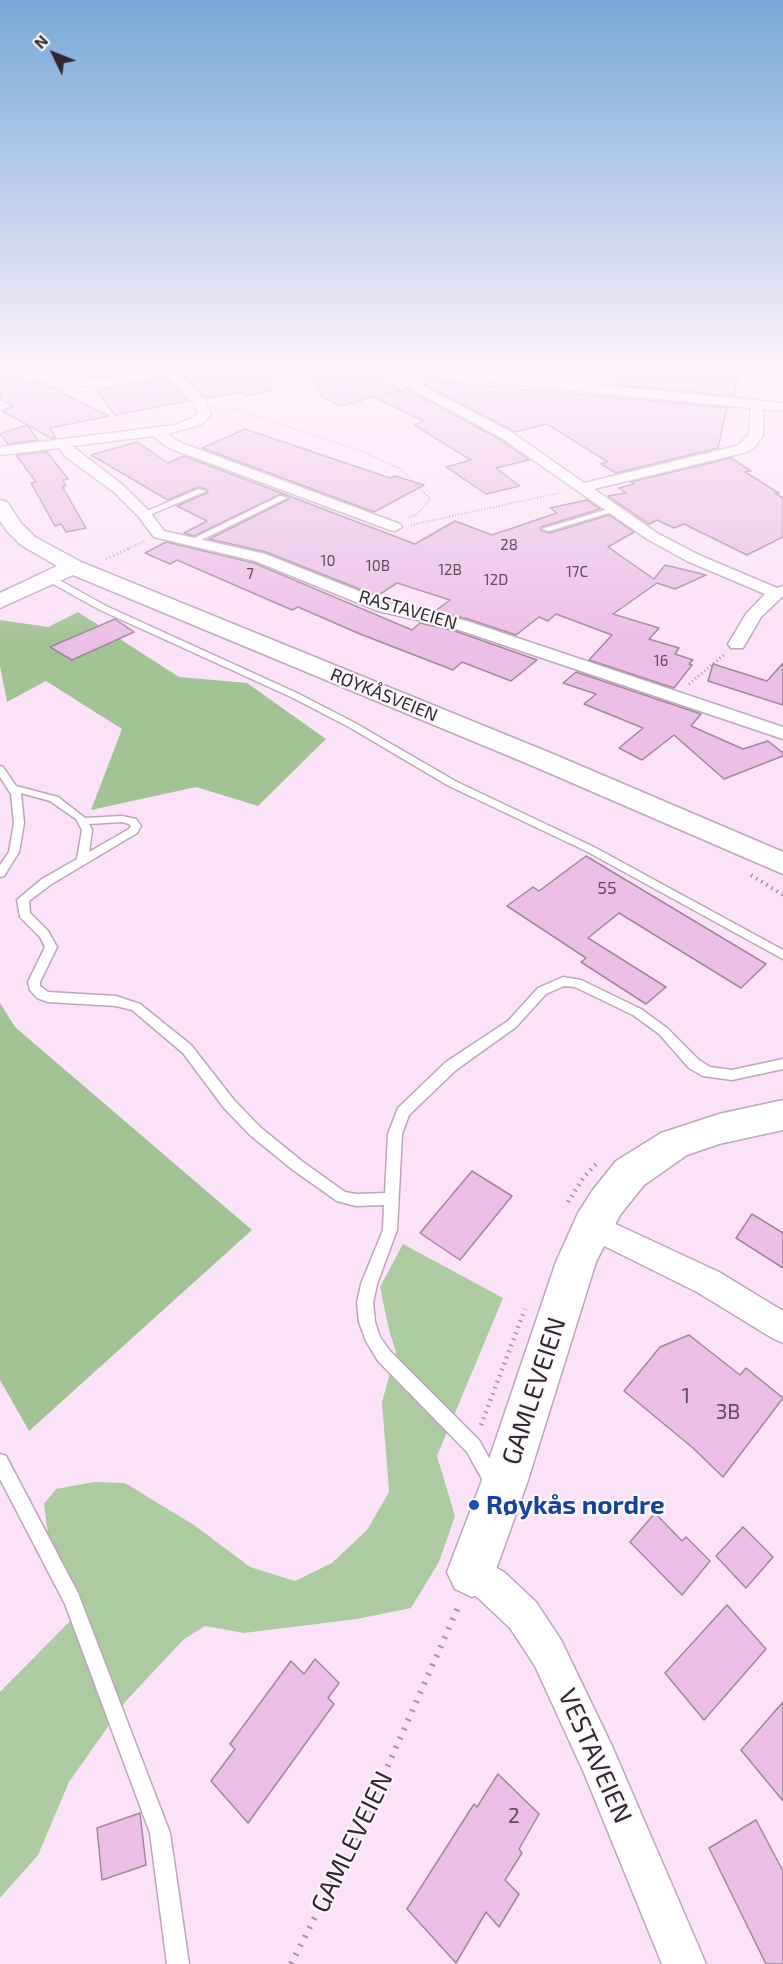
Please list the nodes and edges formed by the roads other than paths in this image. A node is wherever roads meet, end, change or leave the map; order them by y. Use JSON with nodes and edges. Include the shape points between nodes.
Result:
{"nodes":[{"id":1,"x":83,"y":463,"type":"edge"},
{"id":2,"x":222,"y":463,"type":"edge"},
{"id":3,"x":548,"y":463,"type":"edge"},
{"id":4,"x":685,"y":463,"type":"edge"},
{"id":5,"x":584,"y":487,"type":"junction"},
{"id":6,"x":202,"y":491,"type":"dead end"},
{"id":7,"x":283,"y":498,"type":"dead end"},
{"id":8,"x":0,"y":506,"type":"edge"},
{"id":9,"x":615,"y":510,"type":"junction"},
{"id":10,"x":144,"y":514,"type":"junction"},
{"id":11,"x":395,"y":527,"type":"road end"},
{"id":12,"x":546,"y":529,"type":"dead end"},
{"id":13,"x":190,"y":542,"type":"junction"},
{"id":14,"x":77,"y":569,"type":"junction"},
{"id":15,"x":49,"y":578,"type":"junction"},
{"id":16,"x":780,"y":592,"type":"edge"},
{"id":17,"x":0,"y":601,"type":"edge"},
{"id":18,"x":737,"y":644,"type":"road end"},
{"id":19,"x":783,"y":733,"type":"edge"},
{"id":20,"x":0,"y":769,"type":"edge"},
{"id":21,"x":12,"y":788,"type":"junction"},
{"id":22,"x":83,"y":821,"type":"junction"},
{"id":23,"x":82,"y":861,"type":"junction"},
{"id":24,"x":783,"y":864,"type":"edge"},
{"id":25,"x":0,"y":873,"type":"edge"},
{"id":26,"x":783,"y":955,"type":"edge"},
{"id":27,"x":783,"y":1064,"type":"edge"},
{"id":28,"x":783,"y":1114,"type":"edge"},
{"id":29,"x":391,"y":1199,"type":"junction"},
{"id":30,"x":592,"y":1226,"type":"junction"},
{"id":31,"x":783,"y":1328,"type":"edge"},
{"id":32,"x":0,"y":1462,"type":"edge"},
{"id":33,"x":500,"y":1493,"type":"junction"},
{"id":34,"x":472,"y":1572,"type":"joint"},
{"id":35,"x":178,"y":1964,"type":"edge"},
{"id":36,"x":684,"y":1964,"type":"edge"}],
"edges":[{"from":1,"to":10,"type":"street","via":[[119,489]]},
{"from":2,"to":11,"type":"street"},
{"from":3,"to":5,"type":"street"},
{"from":4,"to":5,"type":"street"},
{"from":5,"to":9,"type":"street"},
{"from":6,"to":10,"type":"lane"},
{"from":7,"to":13,"type":"lane"},
{"from":8,"to":14,"type":"main road","name":"RØYKÅSVEIEN","via":[[28,541]]},
{"from":9,"to":12,"type":"lane"},
{"from":9,"to":16,"type":"street","via":[[693,558]]},
{"from":10,"to":13,"type":"street","name":"RASTAVEIEN","via":[[159,534]]},
{"from":13,"to":19,"type":"street","name":"RASTAVEIEN","via":[[260,557],[384,607],[461,625]]},
{"from":14,"to":15,"type":"main road"},
{"from":14,"to":24,"type":"main road","name":"RØYKÅSVEIEN","via":[[562,768]]},
{"from":15,"to":17,"type":"main road"},
{"from":15,"to":26,"type":"lane","via":[[103,608],[314,705],[453,784],[590,849]]},
{"from":16,"to":18,"type":"street","via":[[754,614]]},
{"from":20,"to":21,"type":"lane"},
{"from":21,"to":22,"type":"lane","via":[[62,803]]},
{"from":21,"to":25,"type":"lane","via":[[19,823],[14,852]]},
{"from":22,"to":23,"type":"lane","via":[[86,838]]},
{"from":22,"to":23,"type":"lane","via":[[128,819],[136,826],[128,835]]},
{"from":23,"to":29,"type":"lane","via":[[28,894],[22,902],[24,914],[51,947],[34,982],[41,995],[116,1001],[136,1007],[187,1049],[229,1104],[298,1166],[342,1197]]},
{"from":27,"to":29,"type":"lane","via":[[732,1075],[708,1072],[637,1012],[577,982],[555,983],[542,991],[512,1024],[451,1065],[403,1112],[394,1134]]},
{"from":28,"to":30,"type":"main road","name":"GAMLEVEIEN","via":[[674,1144],[630,1173]]},
{"from":29,"to":33,"type":"lane","via":[[390,1230],[365,1303],[374,1341],[406,1380],[473,1446]]},
{"from":30,"to":31,"type":"street","via":[[742,1300]]},
{"from":30,"to":33,"type":"main road","name":"GAMLEVEIEN","via":[[576,1262]]},
{"from":32,"to":35,"type":"lane","via":[[72,1599],[159,1833]]},
{"from":33,"to":34,"type":"main road","name":"GAMLEVEIEN"},
{"from":34,"to":36,"type":"street","name":"VESTAVEIEN","via":[[523,1615],[548,1653]]}]}
